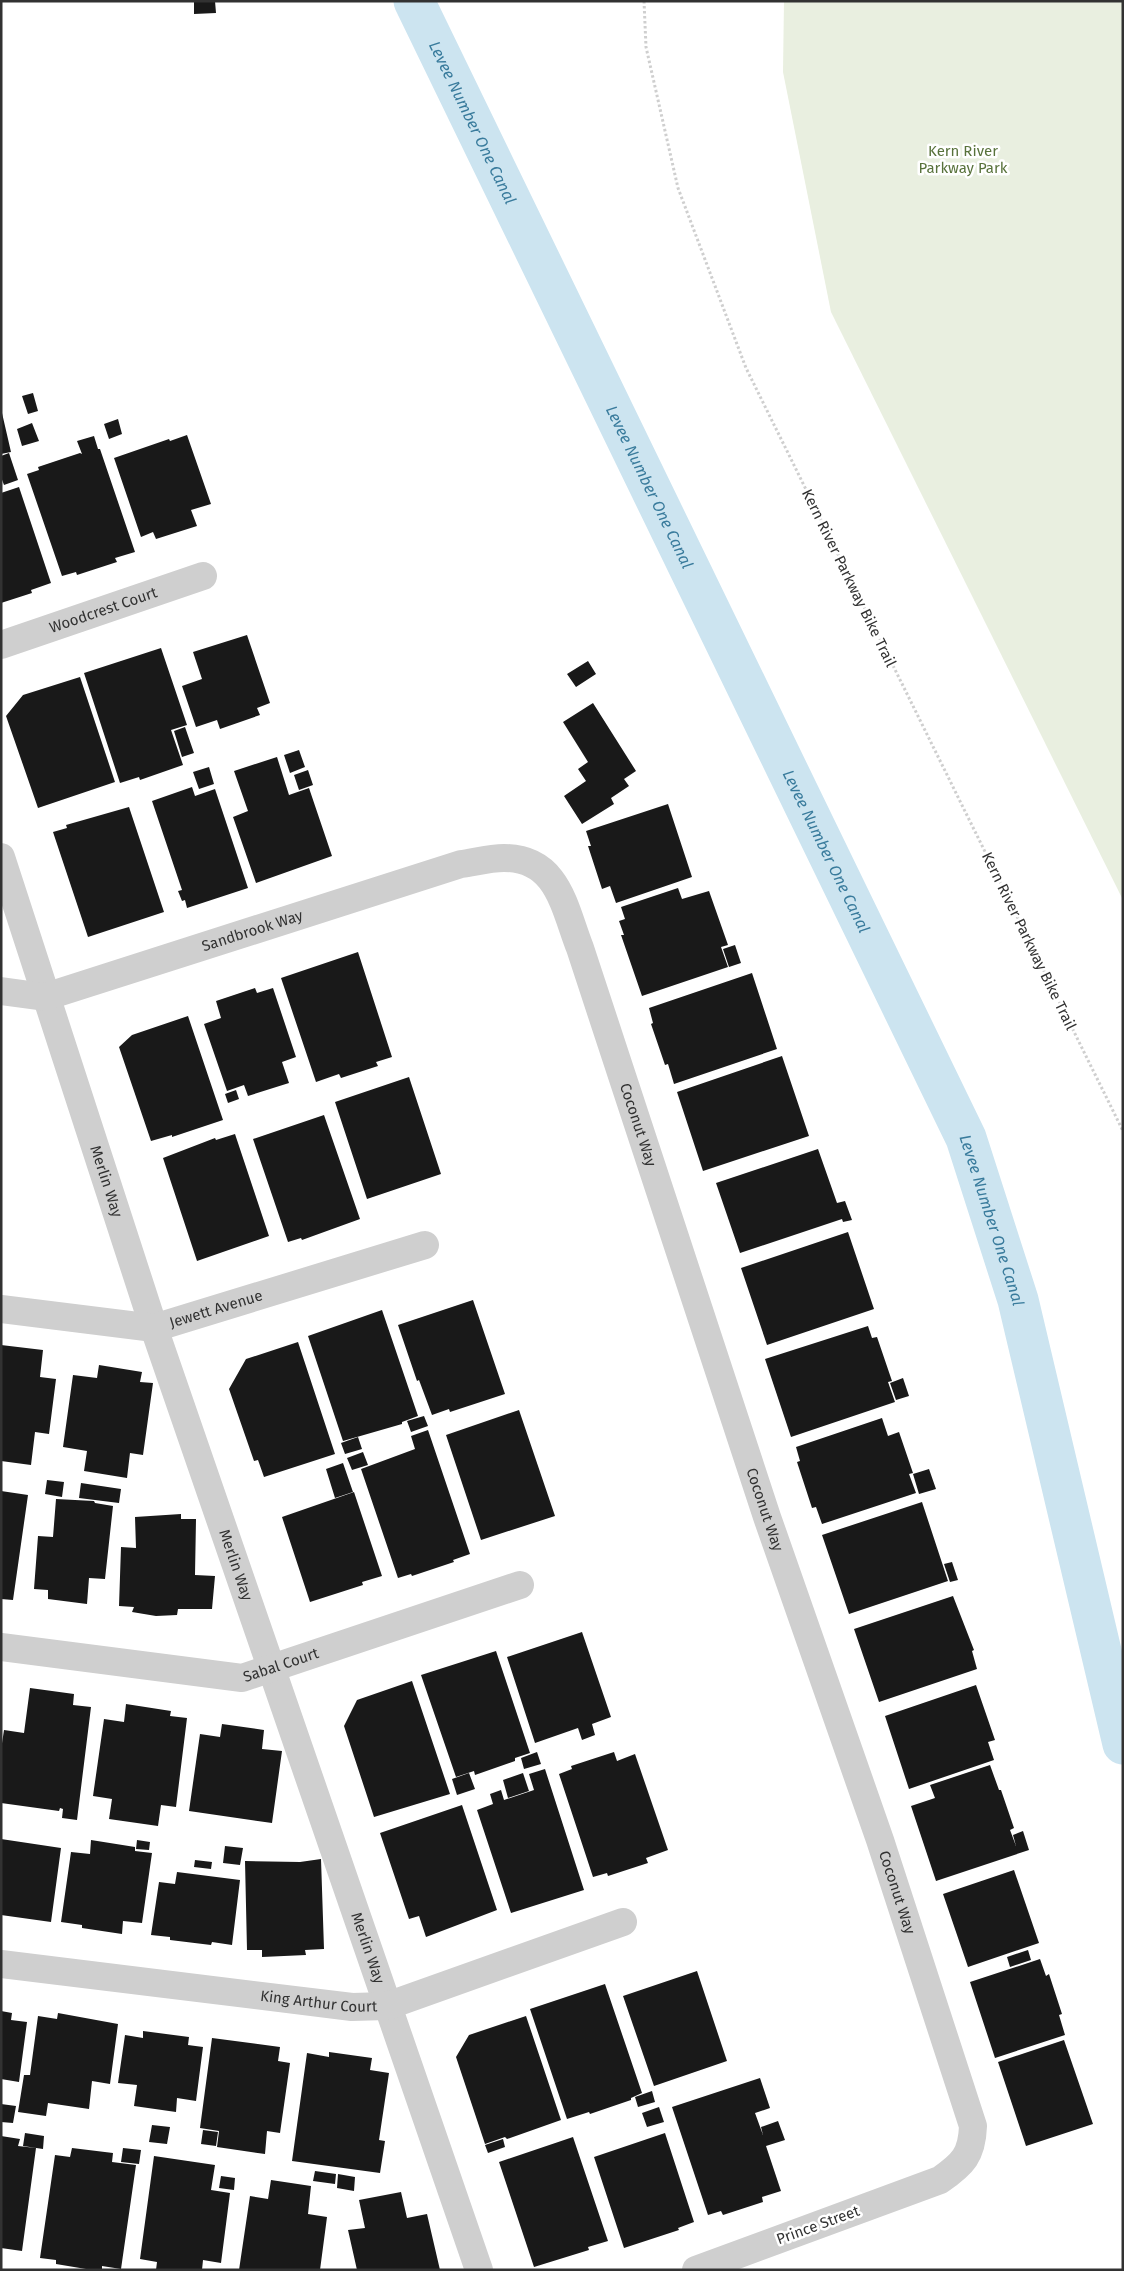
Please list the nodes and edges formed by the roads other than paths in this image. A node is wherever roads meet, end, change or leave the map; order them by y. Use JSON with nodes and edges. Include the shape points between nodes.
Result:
{"nodes":[{"id":1,"x":203,"y":576,"type":"dead end"},
{"id":2,"x":1,"y":645,"type":"edge"},
{"id":3,"x":1,"y":857,"type":"edge"},
{"id":4,"x":504,"y":858,"type":"joint"},
{"id":5,"x":1,"y":991,"type":"edge"},
{"id":6,"x":46,"y":997,"type":"junction"},
{"id":7,"x":425,"y":1245,"type":"dead end"},
{"id":8,"x":1,"y":1309,"type":"edge"},
{"id":9,"x":154,"y":1328,"type":"junction"},
{"id":10,"x":520,"y":1584,"type":"dead end"},
{"id":11,"x":1,"y":1647,"type":"edge"},
{"id":12,"x":273,"y":1668,"type":"junction"},
{"id":13,"x":623,"y":1922,"type":"dead end"},
{"id":14,"x":1,"y":1964,"type":"edge"},
{"id":15,"x":387,"y":2006,"type":"junction"},
{"id":16,"x":940,"y":2180,"type":"joint"},
{"id":17,"x":479,"y":2270,"type":"edge"},
{"id":18,"x":696,"y":2270,"type":"edge"}],
"edges":[{"from":1,"to":2,"type":"street","name":"Woodcrest Court"},
{"from":3,"to":6,"type":"street","name":"Merlin Way"},
{"from":4,"to":6,"type":"street","name":"Sandbrook Way","via":[[461,864]]},
{"from":4,"to":16,"type":"street","name":"Coconut Way","via":[[528,862],[546,871],[556,886],[577,940],[767,1517],[880,1840],[973,2126],[973,2141],[961,2166]]},
{"from":5,"to":6,"type":"street","name":"Sandbrook Way"},
{"from":6,"to":9,"type":"street","name":"Merlin Way"},
{"from":7,"to":9,"type":"street","name":"Jewett Avenue"},
{"from":8,"to":9,"type":"street","name":"Jewett Avenue"},
{"from":9,"to":12,"type":"street","name":"Merlin Way"},
{"from":10,"to":12,"type":"street","name":"Sabal Court"},
{"from":11,"to":12,"type":"street","name":"Sabal Court","via":[[242,1678]]},
{"from":12,"to":15,"type":"street","name":"Merlin Way"},
{"from":13,"to":15,"type":"street","name":"King Arthur Court"},
{"from":14,"to":15,"type":"street","name":"King Arthur Court","via":[[352,2007]]},
{"from":15,"to":17,"type":"street","name":"Merlin Way"},
{"from":16,"to":18,"type":"street","name":"Prince Street"}]}
